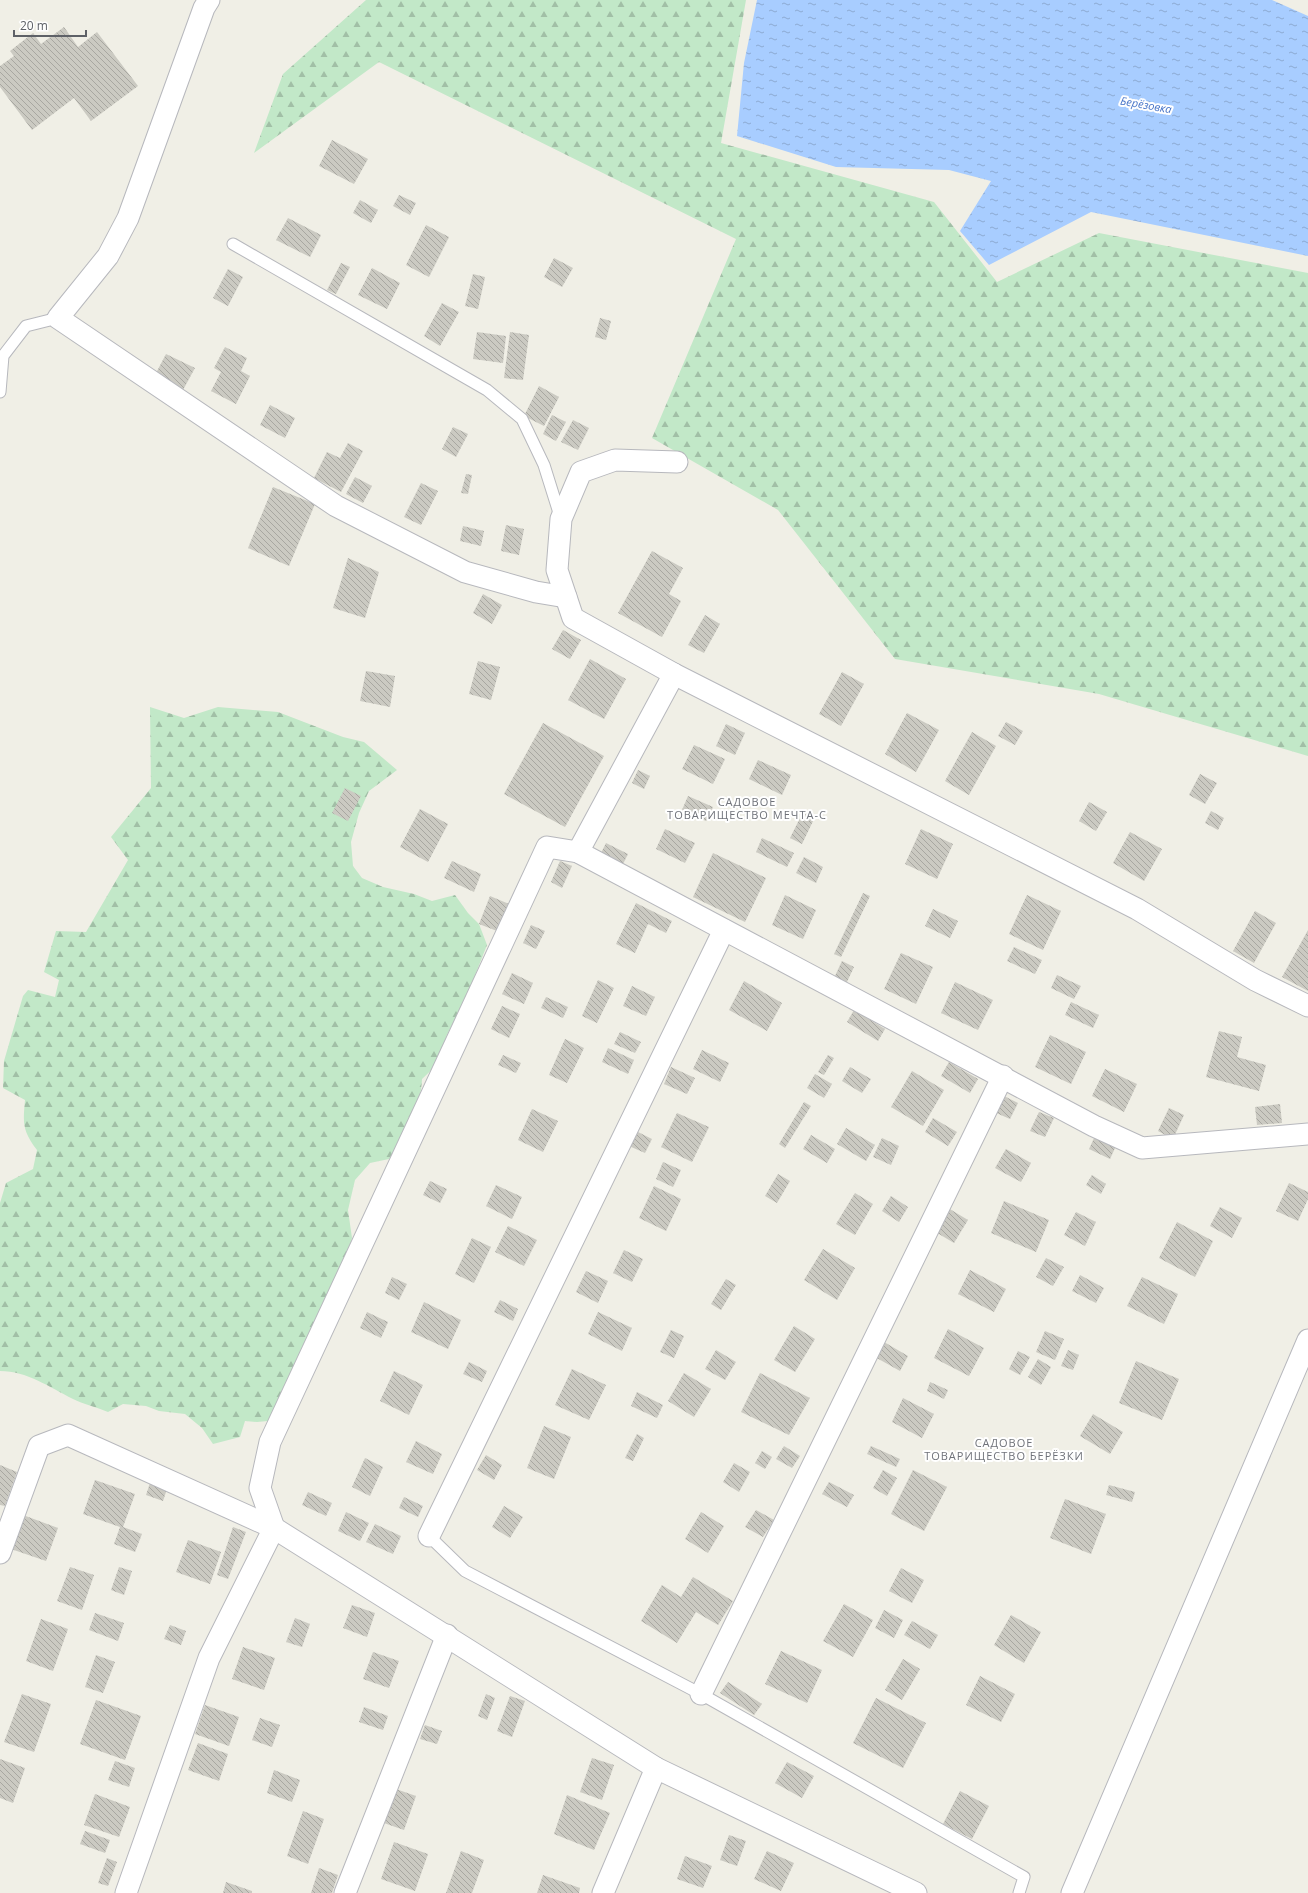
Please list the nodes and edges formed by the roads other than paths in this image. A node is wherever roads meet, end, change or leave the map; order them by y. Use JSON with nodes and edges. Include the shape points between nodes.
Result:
{"nodes":[{"id":1,"x":209,"y":0,"type":"edge"},
{"id":2,"x":232,"y":244,"type":"dead end"},
{"id":3,"x":58,"y":318,"type":"junction"},
{"id":4,"x":0,"y":392,"type":"edge"},
{"id":5,"x":677,"y":462,"type":"dead end"},
{"id":6,"x":561,"y":519,"type":"junction"},
{"id":7,"x":566,"y":597,"type":"junction"},
{"id":8,"x":674,"y":674,"type":"junction"},
{"id":9,"x":578,"y":852,"type":"junction"},
{"id":10,"x":724,"y":930,"type":"junction"},
{"id":11,"x":1308,"y":1006,"type":"edge"},
{"id":12,"x":1003,"y":1076,"type":"junction"},
{"id":13,"x":1308,"y":1134,"type":"edge"},
{"id":14,"x":1308,"y":1340,"type":"edge"},
{"id":15,"x":274,"y":1528,"type":"junction"},
{"id":16,"x":429,"y":1536,"type":"joint"},
{"id":17,"x":0,"y":1553,"type":"edge"},
{"id":18,"x":447,"y":1635,"type":"junction"},
{"id":19,"x":701,"y":1694,"type":"junction"},
{"id":20,"x":656,"y":1768,"type":"junction"},
{"id":21,"x":126,"y":1893,"type":"edge"},
{"id":22,"x":345,"y":1893,"type":"edge"},
{"id":23,"x":603,"y":1893,"type":"edge"},
{"id":24,"x":916,"y":1893,"type":"edge"},
{"id":25,"x":1019,"y":1893,"type":"edge"},
{"id":26,"x":1072,"y":1893,"type":"edge"}],
"edges":[{"from":1,"to":3,"type":"street","via":[[128,218],[108,256]]},
{"from":2,"to":6,"type":"lane","via":[[487,390],[522,419],[544,466]]},
{"from":3,"to":4,"type":"lane","via":[[26,326],[3,356]]},
{"from":3,"to":7,"type":"street","via":[[336,506],[465,572],[536,592]]},
{"from":5,"to":6,"type":"street","via":[[615,460],[581,472]]},
{"from":6,"to":7,"type":"street","via":[[557,570]]},
{"from":7,"to":8,"type":"street","via":[[573,618]]},
{"from":8,"to":9,"type":"street"},
{"from":8,"to":11,"type":"street","via":[[1137,909],[1255,980]]},
{"from":9,"to":10,"type":"street"},
{"from":9,"to":15,"type":"street","via":[[547,847],[270,1442],[260,1488]]},
{"from":10,"to":12,"type":"street"},
{"from":10,"to":16,"type":"street"},
{"from":12,"to":13,"type":"street","via":[[1094,1126],[1142,1148]]},
{"from":12,"to":19,"type":"street"},
{"from":14,"to":26,"type":"street"},
{"from":15,"to":17,"type":"street","via":[[68,1435],[38,1446]]},
{"from":15,"to":18,"type":"street"},
{"from":15,"to":21,"type":"street","via":[[209,1658]]},
{"from":16,"to":19,"type":"lane","via":[[465,1571]]},
{"from":18,"to":20,"type":"street"},
{"from":18,"to":22,"type":"street"},
{"from":19,"to":25,"type":"lane","via":[[1024,1877]]},
{"from":20,"to":23,"type":"street"},
{"from":20,"to":24,"type":"street"}]}
